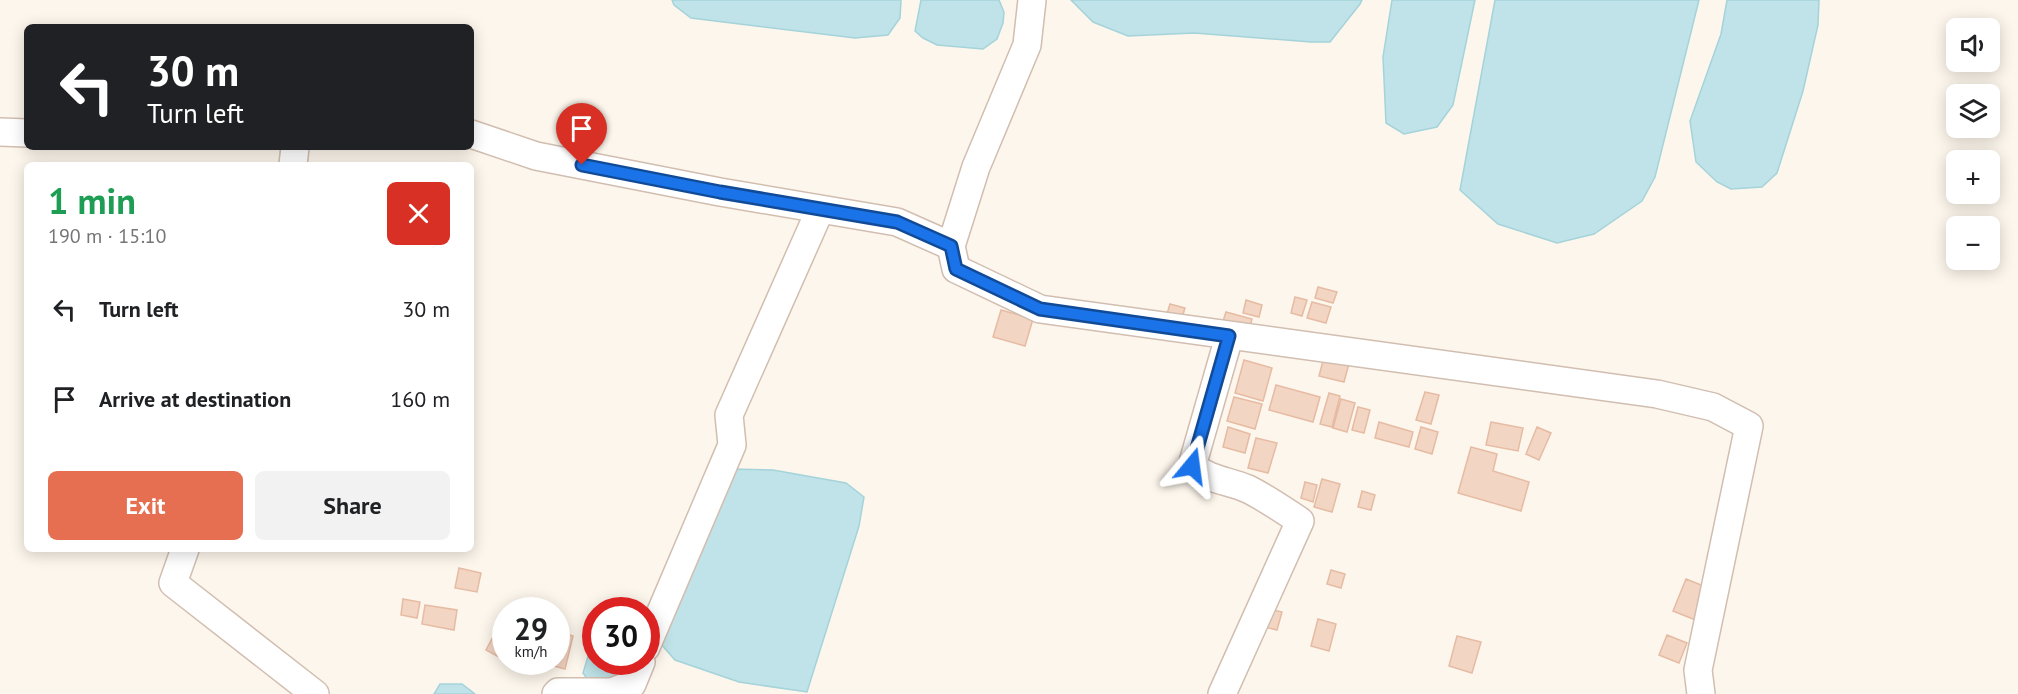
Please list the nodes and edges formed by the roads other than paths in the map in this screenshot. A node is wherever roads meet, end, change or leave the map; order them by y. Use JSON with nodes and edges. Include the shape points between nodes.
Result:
{"nodes":[{"id":1,"x":1032,"y":0,"type":"edge"},
{"id":2,"x":0,"y":132,"type":"edge"},
{"id":3,"x":24,"y":133,"type":"edge"},
{"id":4,"x":474,"y":135,"type":"edge"},
{"id":5,"x":820,"y":210,"type":"junction"},
{"id":6,"x":951,"y":246,"type":"junction"},
{"id":7,"x":1229,"y":336,"type":"junction"},
{"id":8,"x":184,"y":552,"type":"edge"},
{"id":9,"x":660,"y":614,"type":"edge"},
{"id":10,"x":636,"y":675,"type":"edge"},
{"id":11,"x":315,"y":694,"type":"edge"},
{"id":12,"x":556,"y":694,"type":"edge"},
{"id":13,"x":1222,"y":694,"type":"edge"},
{"id":14,"x":1701,"y":694,"type":"edge"}],
"edges":[{"from":1,"to":6,"type":"street","via":[[1027,45],[976,167]]},
{"from":2,"to":3,"type":"street"},
{"from":4,"to":5,"type":"street","via":[[536,156]]},
{"from":5,"to":6,"type":"street","via":[[897,222]]},
{"from":5,"to":9,"type":"street","via":[[729,415],[732,445]]},
{"from":6,"to":7,"type":"street","via":[[956,269],[1040,309]]},
{"from":7,"to":13,"type":"street","via":[[1192,466],[1205,476],[1245,488],[1300,521]]},
{"from":7,"to":14,"type":"street","via":[[1657,394],[1713,407],[1749,426],[1698,670]]},
{"from":8,"to":11,"type":"street","via":[[173,583]]},
{"from":10,"to":12,"type":"street","via":[[632,684],[612,692]]}]}
